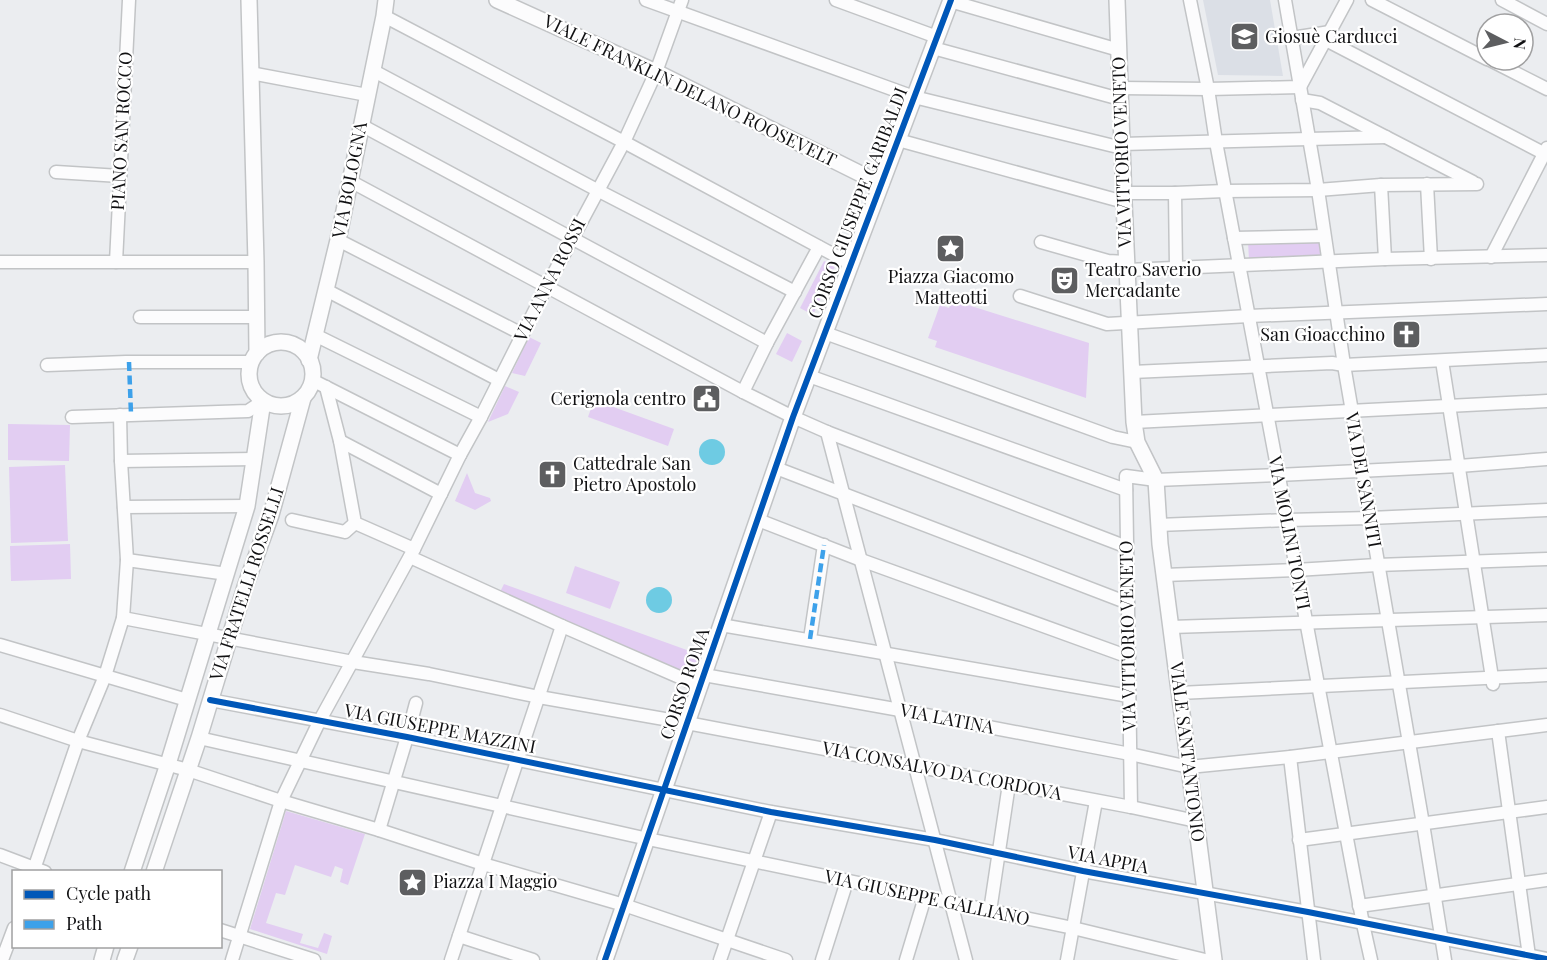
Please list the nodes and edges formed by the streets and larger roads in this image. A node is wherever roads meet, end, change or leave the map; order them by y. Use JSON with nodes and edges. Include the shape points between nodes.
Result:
{"nodes":[{"id":1,"x":129,"y":0,"type":"edge"},
{"id":2,"x":249,"y":0,"type":"edge"},
{"id":3,"x":386,"y":0,"type":"edge"},
{"id":4,"x":497,"y":0,"type":"edge"},
{"id":5,"x":646,"y":0,"type":"edge"},
{"id":6,"x":836,"y":0,"type":"edge"},
{"id":7,"x":1117,"y":0,"type":"edge"},
{"id":8,"x":1190,"y":0,"type":"edge"},
{"id":9,"x":1285,"y":0,"type":"edge"},
{"id":10,"x":1290,"y":0,"type":"edge"},
{"id":11,"x":1347,"y":0,"type":"edge"},
{"id":12,"x":1372,"y":0,"type":"edge"},
{"id":13,"x":1502,"y":0,"type":"edge"},
{"id":14,"x":951,"y":1,"type":"edge"},
{"id":15,"x":680,"y":6,"type":"edge"},
{"id":16,"x":384,"y":16,"type":"junction"},
{"id":17,"x":1547,"y":24,"type":"edge"},
{"id":18,"x":1328,"y":36,"type":"junction"},
{"id":19,"x":1292,"y":38,"type":"junction"},
{"id":20,"x":935,"y":42,"type":"junction"},
{"id":21,"x":1119,"y":50,"type":"junction"},
{"id":22,"x":1475,"y":52,"type":"edge"},
{"id":23,"x":372,"y":70,"type":"junction"},
{"id":24,"x":656,"y":72,"type":"junction"},
{"id":25,"x":1514,"y":72,"type":"edge"},
{"id":26,"x":251,"y":73,"type":"junction"},
{"id":27,"x":1300,"y":87,"type":"junction"},
{"id":28,"x":1208,"y":88,"type":"junction"},
{"id":29,"x":1547,"y":89,"type":"edge"},
{"id":30,"x":1121,"y":93,"type":"junction"},
{"id":31,"x":367,"y":95,"type":"junction"},
{"id":32,"x":914,"y":97,"type":"junction"},
{"id":33,"x":1302,"y":100,"type":"junction"},
{"id":34,"x":361,"y":125,"type":"junction"},
{"id":35,"x":1386,"y":137,"type":"junction"},
{"id":36,"x":1309,"y":139,"type":"junction"},
{"id":37,"x":898,"y":140,"type":"junction"},
{"id":38,"x":624,"y":142,"type":"junction"},
{"id":39,"x":1216,"y":142,"type":"junction"},
{"id":40,"x":1122,"y":146,"type":"junction"},
{"id":41,"x":1546,"y":152,"type":"edge"},
{"id":42,"x":56,"y":172,"type":"dead end"},
{"id":43,"x":120,"y":176,"type":"junction"},
{"id":44,"x":350,"y":181,"type":"junction"},
{"id":45,"x":881,"y":184,"type":"junction"},
{"id":46,"x":1426,"y":184,"type":"junction"},
{"id":47,"x":1381,"y":185,"type":"junction"},
{"id":48,"x":1317,"y":189,"type":"junction"},
{"id":49,"x":597,"y":190,"type":"junction"},
{"id":50,"x":1225,"y":190,"type":"junction"},
{"id":51,"x":1175,"y":193,"type":"junction"},
{"id":52,"x":1124,"y":197,"type":"junction"},
{"id":53,"x":1324,"y":236,"type":"junction"},
{"id":54,"x":1234,"y":237,"type":"junction"},
{"id":55,"x":572,"y":238,"type":"junction"},
{"id":56,"x":338,"y":240,"type":"junction"},
{"id":57,"x":1041,"y":242,"type":"dead end"},
{"id":58,"x":819,"y":247,"type":"junction"},
{"id":59,"x":1547,"y":255,"type":"edge"},
{"id":60,"x":1491,"y":257,"type":"junction"},
{"id":61,"x":1385,"y":259,"type":"junction"},
{"id":62,"x":1431,"y":259,"type":"junction"},
{"id":63,"x":0,"y":262,"type":"edge"},
{"id":64,"x":116,"y":262,"type":"junction"},
{"id":65,"x":256,"y":262,"type":"junction"},
{"id":66,"x":1328,"y":262,"type":"junction"},
{"id":67,"x":851,"y":264,"type":"junction"},
{"id":68,"x":1126,"y":266,"type":"junction"},
{"id":69,"x":1239,"y":266,"type":"junction"},
{"id":70,"x":1176,"y":267,"type":"junction"},
{"id":71,"x":546,"y":286,"type":"junction"},
{"id":72,"x":326,"y":290,"type":"junction"},
{"id":73,"x":795,"y":292,"type":"junction"},
{"id":74,"x":1020,"y":296,"type":"dead end"},
{"id":75,"x":1547,"y":304,"type":"edge"},
{"id":76,"x":1336,"y":313,"type":"junction"},
{"id":77,"x":1249,"y":316,"type":"junction"},
{"id":78,"x":140,"y":317,"type":"dead end"},
{"id":79,"x":257,"y":317,"type":"junction"},
{"id":80,"x":1129,"y":324,"type":"junction"},
{"id":81,"x":825,"y":333,"type":"junction"},
{"id":82,"x":522,"y":334,"type":"junction"},
{"id":83,"x":315,"y":335,"type":"junction"},
{"id":84,"x":767,"y":343,"type":"junction"},
{"id":85,"x":1547,"y":355,"type":"edge"},
{"id":86,"x":254,"y":358,"type":"junction"},
{"id":87,"x":309,"y":360,"type":"junction"},
{"id":88,"x":1442,"y":361,"type":"junction"},
{"id":89,"x":47,"y":365,"type":"dead end"},
{"id":90,"x":1344,"y":365,"type":"junction"},
{"id":91,"x":1258,"y":367,"type":"junction"},
{"id":92,"x":1132,"y":372,"type":"junction"},
{"id":93,"x":809,"y":376,"type":"junction"},
{"id":94,"x":499,"y":380,"type":"junction"},
{"id":95,"x":319,"y":383,"type":"junction"},
{"id":96,"x":743,"y":392,"type":"junction"},
{"id":97,"x":303,"y":398,"type":"junction"},
{"id":98,"x":263,"y":401,"type":"junction"},
{"id":99,"x":1547,"y":401,"type":"edge"},
{"id":100,"x":1450,"y":406,"type":"junction"},
{"id":101,"x":1351,"y":411,"type":"junction"},
{"id":102,"x":120,"y":415,"type":"junction"},
{"id":103,"x":1267,"y":416,"type":"junction"},
{"id":104,"x":72,"y":417,"type":"dead end"},
{"id":105,"x":481,"y":417,"type":"junction"},
{"id":106,"x":793,"y":417,"type":"junction"},
{"id":107,"x":1134,"y":422,"type":"junction"},
{"id":108,"x":827,"y":432,"type":"junction"},
{"id":109,"x":340,"y":441,"type":"junction"},
{"id":110,"x":1137,"y":442,"type":"junction"},
{"id":111,"x":460,"y":455,"type":"junction"},
{"id":112,"x":254,"y":459,"type":"junction"},
{"id":113,"x":1547,"y":459,"type":"edge"},
{"id":114,"x":121,"y":461,"type":"junction"},
{"id":115,"x":1459,"y":466,"type":"junction"},
{"id":116,"x":776,"y":468,"type":"junction"},
{"id":117,"x":1361,"y":471,"type":"junction"},
{"id":118,"x":1278,"y":475,"type":"junction"},
{"id":119,"x":1156,"y":480,"type":"junction"},
{"id":120,"x":1126,"y":490,"type":"junction"},
{"id":121,"x":441,"y":494,"type":"junction"},
{"id":122,"x":843,"y":495,"type":"junction"},
{"id":123,"x":247,"y":506,"type":"junction"},
{"id":124,"x":124,"y":507,"type":"junction"},
{"id":125,"x":1547,"y":510,"type":"edge"},
{"id":126,"x":1466,"y":513,"type":"junction"},
{"id":127,"x":1370,"y":518,"type":"junction"},
{"id":128,"x":1287,"y":519,"type":"junction"},
{"id":129,"x":292,"y":520,"type":"dead end"},
{"id":130,"x":758,"y":520,"type":"junction"},
{"id":131,"x":355,"y":523,"type":"junction"},
{"id":132,"x":1158,"y":525,"type":"junction"},
{"id":133,"x":1160,"y":544,"type":"joint"},
{"id":134,"x":824,"y":545,"type":"junction"},
{"id":135,"x":1127,"y":547,"type":"junction"},
{"id":136,"x":412,"y":553,"type":"junction"},
{"id":137,"x":1547,"y":559,"type":"edge"},
{"id":138,"x":127,"y":560,"type":"junction"},
{"id":139,"x":861,"y":560,"type":"junction"},
{"id":140,"x":1473,"y":563,"type":"junction"},
{"id":141,"x":1377,"y":565,"type":"junction"},
{"id":142,"x":1296,"y":570,"type":"junction"},
{"id":143,"x":227,"y":574,"type":"junction"},
{"id":144,"x":1164,"y":575,"type":"junction"},
{"id":145,"x":1128,"y":603,"type":"junction"},
{"id":146,"x":1547,"y":615,"type":"edge"},
{"id":147,"x":1481,"y":616,"type":"junction"},
{"id":148,"x":123,"y":618,"type":"junction"},
{"id":149,"x":1387,"y":621,"type":"junction"},
{"id":150,"x":1306,"y":623,"type":"junction"},
{"id":151,"x":721,"y":625,"type":"junction"},
{"id":152,"x":562,"y":626,"type":"junction"},
{"id":153,"x":1171,"y":627,"type":"junction"},
{"id":154,"x":208,"y":635,"type":"junction"},
{"id":155,"x":229,"y":639,"type":"junction"},
{"id":156,"x":810,"y":639,"type":"junction"},
{"id":157,"x":0,"y":645,"type":"edge"},
{"id":158,"x":885,"y":652,"type":"junction"},
{"id":159,"x":1129,"y":657,"type":"junction"},
{"id":160,"x":353,"y":662,"type":"junction"},
{"id":161,"x":1547,"y":675,"type":"edge"},
{"id":162,"x":105,"y":676,"type":"junction"},
{"id":163,"x":702,"y":680,"type":"junction"},
{"id":164,"x":1399,"y":681,"type":"junction"},
{"id":165,"x":1492,"y":681,"type":"junction"},
{"id":166,"x":1318,"y":686,"type":"junction"},
{"id":167,"x":1179,"y":693,"type":"junction"},
{"id":168,"x":1130,"y":696,"type":"junction"},
{"id":169,"x":539,"y":698,"type":"junction"},
{"id":170,"x":187,"y":700,"type":"junction"},
{"id":171,"x":210,"y":700,"type":"junction"},
{"id":172,"x":416,"y":703,"type":"dead end"},
{"id":173,"x":900,"y":710,"type":"junction"},
{"id":174,"x":0,"y":715,"type":"edge"},
{"id":175,"x":320,"y":720,"type":"junction"},
{"id":176,"x":687,"y":723,"type":"junction"},
{"id":177,"x":1547,"y":725,"type":"edge"},
{"id":178,"x":1498,"y":731,"type":"junction"},
{"id":179,"x":407,"y":737,"type":"junction"},
{"id":180,"x":199,"y":738,"type":"junction"},
{"id":181,"x":78,"y":741,"type":"junction"},
{"id":182,"x":1409,"y":742,"type":"junction"},
{"id":183,"x":1330,"y":752,"type":"junction"},
{"id":184,"x":1130,"y":754,"type":"junction"},
{"id":185,"x":1290,"y":757,"type":"junction"},
{"id":186,"x":518,"y":760,"type":"junction"},
{"id":187,"x":300,"y":761,"type":"junction"},
{"id":188,"x":168,"y":764,"type":"junction"},
{"id":189,"x":915,"y":766,"type":"junction"},
{"id":190,"x":1189,"y":767,"type":"junction"},
{"id":191,"x":188,"y":770,"type":"junction"},
{"id":192,"x":393,"y":781,"type":"junction"},
{"id":193,"x":1009,"y":784,"type":"junction"},
{"id":194,"x":664,"y":789,"type":"junction"},
{"id":195,"x":281,"y":801,"type":"junction"},
{"id":196,"x":1096,"y":801,"type":"junction"},
{"id":197,"x":502,"y":806,"type":"junction"},
{"id":198,"x":1131,"y":807,"type":"junction"},
{"id":199,"x":1547,"y":807,"type":"edge"},
{"id":200,"x":771,"y":812,"type":"junction"},
{"id":201,"x":1510,"y":812,"type":"junction"},
{"id":202,"x":1196,"y":821,"type":"junction"},
{"id":203,"x":1423,"y":824,"type":"junction"},
{"id":204,"x":379,"y":830,"type":"junction"},
{"id":205,"x":1346,"y":833,"type":"junction"},
{"id":206,"x":648,"y":839,"type":"junction"},
{"id":207,"x":935,"y":840,"type":"junction"},
{"id":208,"x":1299,"y":840,"type":"junction"},
{"id":209,"x":999,"y":853,"type":"junction"},
{"id":210,"x":0,"y":855,"type":"edge"},
{"id":211,"x":753,"y":862,"type":"junction"},
{"id":212,"x":483,"y":864,"type":"junction"},
{"id":213,"x":38,"y":870,"type":"edge"},
{"id":214,"x":133,"y":870,"type":"edge"},
{"id":215,"x":155,"y":870,"type":"edge"},
{"id":216,"x":1083,"y":871,"type":"junction"},
{"id":217,"x":1547,"y":880,"type":"edge"},
{"id":218,"x":847,"y":881,"type":"junction"},
{"id":219,"x":1518,"y":883,"type":"junction"},
{"id":220,"x":1205,"y":894,"type":"junction"},
{"id":221,"x":1435,"y":895,"type":"junction"},
{"id":222,"x":926,"y":897,"type":"junction"},
{"id":223,"x":952,"y":904,"type":"junction"},
{"id":224,"x":624,"y":905,"type":"junction"},
{"id":225,"x":1359,"y":906,"type":"junction"},
{"id":226,"x":990,"y":911,"type":"junction"},
{"id":227,"x":1308,"y":912,"type":"junction"},
{"id":228,"x":1363,"y":924,"type":"junction"},
{"id":229,"x":1073,"y":928,"type":"junction"},
{"id":230,"x":222,"y":931,"type":"edge"},
{"id":231,"x":12,"y":933,"type":"edge"},
{"id":232,"x":239,"y":936,"type":"junction"},
{"id":233,"x":459,"y":936,"type":"junction"},
{"id":234,"x":1442,"y":939,"type":"junction"},
{"id":235,"x":727,"y":940,"type":"junction"},
{"id":236,"x":1529,"y":956,"type":"junction"},
{"id":237,"x":1547,"y":959,"type":"edge"},
{"id":238,"x":2,"y":960,"type":"edge"},
{"id":239,"x":232,"y":960,"type":"edge"},
{"id":240,"x":314,"y":960,"type":"edge"},
{"id":241,"x":451,"y":960,"type":"edge"},
{"id":242,"x":533,"y":960,"type":"edge"},
{"id":243,"x":605,"y":960,"type":"edge"},
{"id":244,"x":720,"y":960,"type":"edge"},
{"id":245,"x":786,"y":960,"type":"edge"},
{"id":246,"x":822,"y":960,"type":"edge"},
{"id":247,"x":906,"y":960,"type":"edge"},
{"id":248,"x":966,"y":960,"type":"edge"},
{"id":249,"x":1067,"y":960,"type":"edge"},
{"id":250,"x":1205,"y":960,"type":"edge"},
{"id":251,"x":1214,"y":960,"type":"edge"},
{"id":252,"x":1314,"y":960,"type":"edge"},
{"id":253,"x":1371,"y":960,"type":"edge"},
{"id":254,"x":1445,"y":960,"type":"edge"}],
"edges":[{"from":1,"to":43,"type":"street","name":"PIANO SAN ROCCO"},
{"from":2,"to":26,"type":"street"},
{"from":3,"to":16,"type":"street","name":"VIA BOLOGNA"},
{"from":4,"to":24,"type":"street","name":"VIALE FRANKLIN DELANO ROOSEVELT"},
{"from":5,"to":15,"type":"street"},
{"from":6,"to":20,"type":"street"},
{"from":7,"to":21,"type":"street","name":"VIA VITTORIO VENETO"},
{"from":8,"to":28,"type":"street","name":"VIA MOLINI TONTI"},
{"from":9,"to":10,"type":"street"},
{"from":9,"to":19,"type":"street","name":"VIA DEI SANNITI"},
{"from":11,"to":18,"type":"street"},
{"from":12,"to":22,"type":"street"},
{"from":13,"to":17,"type":"street"},
{"from":14,"to":20,"type":"street","name":"CORSO GIUSEPPE GARIBALDI"},
{"from":14,"to":21,"type":"street"},
{"from":15,"to":24,"type":"street","name":"VIA ANNA ROSSI"},
{"from":15,"to":32,"type":"street"},
{"from":16,"to":23,"type":"street","name":"VIA BOLOGNA"},
{"from":16,"to":38,"type":"street"},
{"from":18,"to":19,"type":"street"},
{"from":18,"to":27,"type":"street"},
{"from":18,"to":41,"type":"street"},
{"from":19,"to":27,"type":"street","name":"VIA DEI SANNITI"},
{"from":20,"to":30,"type":"street"},
{"from":20,"to":32,"type":"street","name":"CORSO GIUSEPPE GARIBALDI"},
{"from":21,"to":30,"type":"street","name":"VIA VITTORIO VENETO"},
{"from":23,"to":31,"type":"street","name":"VIA BOLOGNA"},
{"from":23,"to":49,"type":"street"},
{"from":24,"to":38,"type":"street","name":"VIA ANNA ROSSI"},
{"from":24,"to":45,"type":"street","name":"VIALE FRANKLIN DELANO ROOSEVELT"},
{"from":25,"to":29,"type":"street"},
{"from":26,"to":31,"type":"street"},
{"from":26,"to":65,"type":"street"},
{"from":27,"to":28,"type":"street"},
{"from":27,"to":33,"type":"street","name":"VIA DEI SANNITI"},
{"from":28,"to":30,"type":"street"},
{"from":28,"to":39,"type":"street","name":"VIA MOLINI TONTI"},
{"from":30,"to":40,"type":"street","name":"VIA VITTORIO VENETO"},
{"from":31,"to":34,"type":"street","name":"VIA BOLOGNA"},
{"from":32,"to":37,"type":"street","name":"CORSO GIUSEPPE GARIBALDI"},
{"from":32,"to":40,"type":"street"},
{"from":33,"to":35,"type":"street","via":[[1320,103]]},
{"from":33,"to":36,"type":"street","name":"VIA DEI SANNITI"},
{"from":34,"to":44,"type":"street","name":"VIA BOLOGNA"},
{"from":34,"to":55,"type":"street"},
{"from":35,"to":36,"type":"street"},
{"from":35,"to":46,"type":"street","via":[[1477,184]]},
{"from":36,"to":39,"type":"street"},
{"from":36,"to":48,"type":"street","name":"VIA DEI SANNITI"},
{"from":37,"to":45,"type":"street","name":"CORSO GIUSEPPE GARIBALDI"},
{"from":37,"to":52,"type":"street"},
{"from":38,"to":49,"type":"street","name":"VIA ANNA ROSSI"},
{"from":38,"to":58,"type":"street"},
{"from":39,"to":40,"type":"street"},
{"from":39,"to":50,"type":"street","name":"VIA MOLINI TONTI"},
{"from":40,"to":52,"type":"street","name":"VIA VITTORIO VENETO"},
{"from":41,"to":60,"type":"street"},
{"from":42,"to":43,"type":"street"},
{"from":43,"to":64,"type":"street","name":"PIANO SAN ROCCO"},
{"from":44,"to":56,"type":"street","name":"VIA BOLOGNA"},
{"from":44,"to":71,"type":"street"},
{"from":45,"to":67,"type":"street","name":"CORSO GIUSEPPE GARIBALDI"},
{"from":46,"to":47,"type":"street"},
{"from":46,"to":62,"type":"street"},
{"from":47,"to":48,"type":"street"},
{"from":47,"to":61,"type":"street"},
{"from":48,"to":50,"type":"street"},
{"from":48,"to":53,"type":"street","name":"VIA DEI SANNITI"},
{"from":49,"to":55,"type":"street","name":"VIA ANNA ROSSI"},
{"from":49,"to":73,"type":"street"},
{"from":50,"to":51,"type":"street"},
{"from":50,"to":54,"type":"street","name":"VIA MOLINI TONTI"},
{"from":51,"to":52,"type":"street"},
{"from":51,"to":70,"type":"street"},
{"from":52,"to":68,"type":"street","name":"VIA VITTORIO VENETO"},
{"from":53,"to":54,"type":"street"},
{"from":53,"to":66,"type":"street","name":"VIA DEI SANNITI"},
{"from":54,"to":69,"type":"street","name":"VIA MOLINI TONTI"},
{"from":55,"to":71,"type":"street","name":"VIA ANNA ROSSI"},
{"from":55,"to":84,"type":"street"},
{"from":56,"to":72,"type":"street","name":"VIA BOLOGNA"},
{"from":56,"to":82,"type":"street"},
{"from":57,"to":68,"type":"street"},
{"from":58,"to":67,"type":"street","name":"CORSO GIUSEPPE GARIBALDI"},
{"from":58,"to":73,"type":"street","name":"CORSO GIUSEPPE GARIBALDI"},
{"from":59,"to":60,"type":"street"},
{"from":60,"to":62,"type":"street"},
{"from":61,"to":62,"type":"street"},
{"from":61,"to":66,"type":"street"},
{"from":63,"to":64,"type":"street"},
{"from":64,"to":65,"type":"street"},
{"from":65,"to":79,"type":"street"},
{"from":66,"to":69,"type":"street"},
{"from":66,"to":76,"type":"street","name":"VIA DEI SANNITI"},
{"from":67,"to":81,"type":"street","name":"CORSO GIUSEPPE GARIBALDI"},
{"from":68,"to":70,"type":"street"},
{"from":68,"to":80,"type":"street","name":"VIA VITTORIO VENETO"},
{"from":69,"to":70,"type":"street"},
{"from":69,"to":77,"type":"street","name":"VIA MOLINI TONTI"},
{"from":71,"to":82,"type":"street","name":"VIA ANNA ROSSI"},
{"from":71,"to":96,"type":"street"},
{"from":72,"to":83,"type":"street","name":"VIA BOLOGNA"},
{"from":72,"to":94,"type":"street"},
{"from":73,"to":84,"type":"street","name":"CORSO GIUSEPPE GARIBALDI"},
{"from":74,"to":80,"type":"street","via":[[1107,324]]},
{"from":75,"to":76,"type":"street"},
{"from":76,"to":77,"type":"street"},
{"from":76,"to":90,"type":"street","name":"VIA DEI SANNITI"},
{"from":77,"to":80,"type":"street"},
{"from":77,"to":91,"type":"street","name":"VIA MOLINI TONTI"},
{"from":78,"to":79,"type":"street"},
{"from":79,"to":86,"type":"street"},
{"from":80,"to":92,"type":"street","name":"VIA VITTORIO VENETO"},
{"from":81,"to":93,"type":"street","name":"CORSO GIUSEPPE GARIBALDI"},
{"from":81,"to":110,"type":"street","via":[[1102,433]]},
{"from":82,"to":94,"type":"street","name":"VIA ANNA ROSSI"},
{"from":83,"to":87,"type":"street","name":"VIA BOLOGNA"},
{"from":83,"to":105,"type":"street"},
{"from":84,"to":96,"type":"street","name":"CORSO GIUSEPPE GARIBALDI"},
{"from":85,"to":88,"type":"street"},
{"from":86,"to":87,"type":"street","via":[[265,347],[285,343],[303,351]]},
{"from":86,"to":89,"type":"street"},
{"from":86,"to":98,"type":"street","via":[[250,384]]},
{"from":87,"to":95,"type":"street"},
{"from":88,"to":90,"type":"street"},
{"from":88,"to":100,"type":"street"},
{"from":90,"to":91,"type":"street"},
{"from":90,"to":101,"type":"street","name":"VIA DEI SANNITI"},
{"from":91,"to":92,"type":"street"},
{"from":91,"to":103,"type":"street","name":"VIA MOLINI TONTI"},
{"from":92,"to":107,"type":"street","name":"VIA VITTORIO VENETO"},
{"from":93,"to":106,"type":"street","name":"CORSO GIUSEPPE GARIBALDI"},
{"from":93,"to":120,"type":"street"},
{"from":94,"to":105,"type":"street","name":"VIA ANNA ROSSI"},
{"from":95,"to":97,"type":"street"},
{"from":95,"to":109,"type":"street"},
{"from":95,"to":111,"type":"street"},
{"from":96,"to":106,"type":"street"},
{"from":97,"to":98,"type":"street","via":[[283,406]]},
{"from":97,"to":155,"type":"street","name":"VIA FRATELLI ROSSELLI","via":[[271,515]]},
{"from":98,"to":102,"type":"street","via":[[248,411]]},
{"from":98,"to":112,"type":"street","name":"VIA FRATELLI ROSSELLI"},
{"from":99,"to":100,"type":"street"},
{"from":100,"to":101,"type":"street"},
{"from":100,"to":115,"type":"street"},
{"from":101,"to":103,"type":"street"},
{"from":101,"to":117,"type":"street","name":"VIA DEI SANNITI"},
{"from":102,"to":104,"type":"street"},
{"from":102,"to":114,"type":"street"},
{"from":103,"to":107,"type":"street"},
{"from":103,"to":118,"type":"street","name":"VIA MOLINI TONTI"},
{"from":105,"to":111,"type":"street","name":"VIA ANNA ROSSI"},
{"from":106,"to":108,"type":"street"},
{"from":106,"to":116,"type":"street","name":"CORSO ROMA"},
{"from":107,"to":110,"type":"street","name":"VIA VITTORIO VENETO"},
{"from":108,"to":122,"type":"street"},
{"from":108,"to":135,"type":"street"},
{"from":109,"to":121,"type":"street"},
{"from":109,"to":131,"type":"street"},
{"from":110,"to":119,"type":"street","name":"VIA VITTORIO VENETO"},
{"from":111,"to":121,"type":"street","name":"VIA ANNA ROSSI"},
{"from":112,"to":114,"type":"street"},
{"from":112,"to":123,"type":"street","name":"VIA FRATELLI ROSSELLI"},
{"from":113,"to":115,"type":"street"},
{"from":114,"to":124,"type":"street"},
{"from":115,"to":117,"type":"street"},
{"from":115,"to":126,"type":"street"},
{"from":116,"to":122,"type":"street"},
{"from":116,"to":130,"type":"street","name":"CORSO ROMA"},
{"from":117,"to":118,"type":"street"},
{"from":117,"to":127,"type":"street","name":"VIA DEI SANNITI"},
{"from":118,"to":119,"type":"street"},
{"from":118,"to":128,"type":"street","name":"VIA MOLINI TONTI"},
{"from":119,"to":120,"type":"street","via":[[1126,476]]},
{"from":119,"to":132,"type":"street","name":"VIA VITTORIO VENETO"},
{"from":120,"to":135,"type":"street","name":"VIA VITTORIO VENETO"},
{"from":121,"to":136,"type":"street","name":"VIA ANNA ROSSI"},
{"from":122,"to":139,"type":"street"},
{"from":122,"to":145,"type":"street"},
{"from":123,"to":124,"type":"street"},
{"from":123,"to":143,"type":"street","name":"VIA FRATELLI ROSSELLI"},
{"from":124,"to":138,"type":"street"},
{"from":125,"to":126,"type":"street"},
{"from":126,"to":127,"type":"street"},
{"from":126,"to":140,"type":"street"},
{"from":127,"to":128,"type":"street"},
{"from":127,"to":141,"type":"street","name":"VIA DEI SANNITI"},
{"from":128,"to":132,"type":"street"},
{"from":128,"to":142,"type":"street","name":"VIA MOLINI TONTI"},
{"from":129,"to":131,"type":"street","via":[[345,532]]},
{"from":130,"to":134,"type":"street"},
{"from":130,"to":151,"type":"street","name":"CORSO ROMA"},
{"from":131,"to":136,"type":"street","name":"VIA LATINA"},
{"from":132,"to":133,"type":"street","name":"VIA VITTORIO VENETO"},
{"from":133,"to":144,"type":"street","name":"VIALE SANT'ANTONIO"},
{"from":134,"to":139,"type":"street"},
{"from":134,"to":156,"type":"street"},
{"from":135,"to":145,"type":"street","name":"VIA VITTORIO VENETO"},
{"from":136,"to":152,"type":"street","name":"VIA LATINA"},
{"from":136,"to":160,"type":"street","name":"VIA ANNA ROSSI"},
{"from":137,"to":140,"type":"street"},
{"from":138,"to":143,"type":"street"},
{"from":138,"to":148,"type":"street"},
{"from":139,"to":158,"type":"street"},
{"from":139,"to":159,"type":"street"},
{"from":140,"to":141,"type":"street"},
{"from":140,"to":147,"type":"street"},
{"from":141,"to":142,"type":"street"},
{"from":141,"to":149,"type":"street","name":"VIA DEI SANNITI"},
{"from":142,"to":144,"type":"street"},
{"from":142,"to":150,"type":"street","name":"VIA MOLINI TONTI"},
{"from":143,"to":154,"type":"street","name":"VIA FRATELLI ROSSELLI"},
{"from":144,"to":153,"type":"street","name":"VIALE SANT'ANTONIO"},
{"from":145,"to":159,"type":"street","name":"VIA VITTORIO VENETO"},
{"from":146,"to":147,"type":"street"},
{"from":147,"to":149,"type":"street"},
{"from":147,"to":165,"type":"street"},
{"from":148,"to":154,"type":"street","name":"VIA CONSALVO DA CORDOVA"},
{"from":148,"to":162,"type":"street"},
{"from":149,"to":150,"type":"street"},
{"from":149,"to":164,"type":"street","name":"VIA DEI SANNITI"},
{"from":150,"to":153,"type":"street"},
{"from":150,"to":166,"type":"street","name":"VIA MOLINI TONTI"},
{"from":151,"to":156,"type":"street"},
{"from":151,"to":163,"type":"street","name":"CORSO ROMA"},
{"from":152,"to":163,"type":"street","name":"VIA LATINA"},
{"from":152,"to":169,"type":"street"},
{"from":153,"to":167,"type":"street","name":"VIALE SANT'ANTONIO"},
{"from":154,"to":155,"type":"street","name":"VIA CONSALVO DA CORDOVA"},
{"from":154,"to":170,"type":"street","name":"VIA FRATELLI ROSSELLI"},
{"from":155,"to":160,"type":"street","name":"VIA CONSALVO DA CORDOVA"},
{"from":155,"to":171,"type":"street","name":"VIA FRATELLI ROSSELLI"},
{"from":156,"to":158,"type":"street"},
{"from":157,"to":162,"type":"street"},
{"from":158,"to":168,"type":"street"},
{"from":158,"to":173,"type":"street"},
{"from":159,"to":168,"type":"street","name":"VIA VITTORIO VENETO"},
{"from":160,"to":169,"type":"street","name":"VIA CONSALVO DA CORDOVA"},
{"from":160,"to":175,"type":"street","name":"VIA ANNA ROSSI"},
{"from":161,"to":165,"type":"street"},
{"from":162,"to":170,"type":"street"},
{"from":162,"to":181,"type":"street"},
{"from":163,"to":173,"type":"street","name":"VIA LATINA"},
{"from":163,"to":176,"type":"street","name":"CORSO ROMA"},
{"from":164,"to":165,"type":"street"},
{"from":164,"to":166,"type":"street"},
{"from":164,"to":182,"type":"street","name":"VIA DEI SANNITI"},
{"from":166,"to":167,"type":"street"},
{"from":166,"to":183,"type":"street","name":"VIA MOLINI TONTI"},
{"from":167,"to":190,"type":"street","name":"VIALE SANT'ANTONIO"},
{"from":168,"to":184,"type":"street","name":"VIA VITTORIO VENETO"},
{"from":169,"to":176,"type":"street","name":"VIA CONSALVO DA CORDOVA"},
{"from":169,"to":186,"type":"street"},
{"from":170,"to":188,"type":"street","name":"VIA FRATELLI ROSSELLI"},
{"from":171,"to":175,"type":"street","name":"VIA GIUSEPPE MAZZINI"},
{"from":171,"to":180,"type":"street","name":"VIA FRATELLI ROSSELLI"},
{"from":172,"to":179,"type":"street"},
{"from":173,"to":184,"type":"street","name":"VIA LATINA"},
{"from":173,"to":189,"type":"street"},
{"from":174,"to":181,"type":"street"},
{"from":175,"to":179,"type":"street","name":"VIA GIUSEPPE MAZZINI"},
{"from":175,"to":187,"type":"street","name":"VIA ANNA ROSSI"},
{"from":176,"to":189,"type":"street","name":"VIA CONSALVO DA CORDOVA"},
{"from":176,"to":194,"type":"street","name":"CORSO ROMA"},
{"from":177,"to":178,"type":"street","name":"VIA LATINA"},
{"from":178,"to":182,"type":"street","name":"VIA LATINA"},
{"from":178,"to":201,"type":"street"},
{"from":179,"to":186,"type":"street","name":"VIA GIUSEPPE MAZZINI"},
{"from":179,"to":192,"type":"street"},
{"from":180,"to":187,"type":"street","name":"VIA GIUSEPPE GALLIANO"},
{"from":180,"to":191,"type":"street","name":"VIA FRATELLI ROSSELLI"},
{"from":181,"to":188,"type":"street"},
{"from":181,"to":213,"type":"street"},
{"from":182,"to":183,"type":"street","name":"VIA LATINA"},
{"from":182,"to":203,"type":"street","name":"VIA DEI SANNITI"},
{"from":183,"to":185,"type":"street","name":"VIA LATINA"},
{"from":183,"to":205,"type":"street","name":"VIA MOLINI TONTI"},
{"from":184,"to":190,"type":"street","name":"VIA LATINA"},
{"from":184,"to":198,"type":"street","name":"VIA VITTORIO VENETO"},
{"from":185,"to":190,"type":"street","name":"VIA LATINA"},
{"from":185,"to":208,"type":"street"},
{"from":186,"to":194,"type":"street","name":"VIA GIUSEPPE MAZZINI"},
{"from":186,"to":197,"type":"street"},
{"from":187,"to":192,"type":"street","name":"VIA GIUSEPPE GALLIANO"},
{"from":187,"to":195,"type":"street","name":"VIA ANNA ROSSI"},
{"from":188,"to":191,"type":"street"},
{"from":188,"to":214,"type":"street","name":"VIA FRATELLI ROSSELLI"},
{"from":189,"to":193,"type":"street","name":"VIA CONSALVO DA CORDOVA"},
{"from":189,"to":207,"type":"street"},
{"from":190,"to":202,"type":"street","name":"VIALE SANT'ANTONIO"},
{"from":191,"to":195,"type":"street"},
{"from":191,"to":215,"type":"street","name":"VIA FRATELLI ROSSELLI"},
{"from":192,"to":197,"type":"street","name":"VIA GIUSEPPE GALLIANO"},
{"from":192,"to":204,"type":"street"},
{"from":193,"to":196,"type":"street","name":"VIA CONSALVO DA CORDOVA"},
{"from":193,"to":209,"type":"street"},
{"from":194,"to":200,"type":"street","name":"VIA APPIA"},
{"from":194,"to":206,"type":"street","name":"CORSO ROMA"},
{"from":195,"to":204,"type":"street"},
{"from":195,"to":232,"type":"street","name":"VIA ANNA ROSSI"},
{"from":196,"to":198,"type":"street","name":"VIA CONSALVO DA CORDOVA"},
{"from":196,"to":216,"type":"street"},
{"from":197,"to":206,"type":"street","name":"VIA GIUSEPPE GALLIANO"},
{"from":197,"to":212,"type":"street"},
{"from":198,"to":202,"type":"street","name":"VIA CONSALVO DA CORDOVA"},
{"from":199,"to":201,"type":"street"},
{"from":200,"to":207,"type":"street","name":"VIA APPIA"},
{"from":200,"to":211,"type":"street"},
{"from":201,"to":203,"type":"street"},
{"from":201,"to":219,"type":"street"},
{"from":202,"to":220,"type":"street","name":"VIALE SANT'ANTONIO"},
{"from":203,"to":205,"type":"street"},
{"from":203,"to":221,"type":"street","name":"VIA DEI SANNITI"},
{"from":204,"to":212,"type":"street"},
{"from":205,"to":208,"type":"street"},
{"from":205,"to":225,"type":"street","name":"VIA MOLINI TONTI"},
{"from":206,"to":211,"type":"street","name":"VIA GIUSEPPE GALLIANO"},
{"from":206,"to":224,"type":"street","name":"CORSO ROMA"},
{"from":207,"to":209,"type":"street","name":"VIA APPIA"},
{"from":207,"to":223,"type":"street"},
{"from":208,"to":227,"type":"street"},
{"from":209,"to":216,"type":"street","name":"VIA APPIA"},
{"from":209,"to":226,"type":"street"},
{"from":210,"to":213,"type":"street"},
{"from":211,"to":218,"type":"street","name":"VIA GIUSEPPE GALLIANO"},
{"from":211,"to":235,"type":"street"},
{"from":212,"to":224,"type":"street"},
{"from":212,"to":233,"type":"street"},
{"from":216,"to":220,"type":"street","name":"VIA APPIA"},
{"from":216,"to":229,"type":"street"},
{"from":217,"to":219,"type":"street"},
{"from":218,"to":222,"type":"street","name":"VIA GIUSEPPE GALLIANO"},
{"from":218,"to":246,"type":"street"},
{"from":219,"to":221,"type":"street"},
{"from":219,"to":236,"type":"street"},
{"from":220,"to":227,"type":"street","name":"VIA APPIA"},
{"from":220,"to":251,"type":"street","name":"VIALE SANT'ANTONIO"},
{"from":221,"to":225,"type":"street"},
{"from":221,"to":234,"type":"street","name":"VIA DEI SANNITI"},
{"from":222,"to":223,"type":"street","name":"VIA GIUSEPPE GALLIANO"},
{"from":222,"to":247,"type":"street"},
{"from":223,"to":226,"type":"street","name":"VIA GIUSEPPE GALLIANO"},
{"from":223,"to":248,"type":"street"},
{"from":224,"to":235,"type":"street"},
{"from":224,"to":243,"type":"street","name":"CORSO ROMA"},
{"from":225,"to":228,"type":"street","name":"VIA MOLINI TONTI"},
{"from":226,"to":229,"type":"street","name":"VIA GIUSEPPE GALLIANO"},
{"from":227,"to":228,"type":"street","name":"VIA APPIA"},
{"from":227,"to":252,"type":"street"},
{"from":228,"to":234,"type":"street","name":"VIA APPIA"},
{"from":228,"to":253,"type":"street","name":"VIA MOLINI TONTI"},
{"from":229,"to":249,"type":"street"},
{"from":229,"to":250,"type":"street","name":"VIA GIUSEPPE GALLIANO"},
{"from":230,"to":232,"type":"street"},
{"from":231,"to":238,"type":"street"},
{"from":232,"to":239,"type":"street","name":"VIA ANNA ROSSI"},
{"from":232,"to":240,"type":"street"},
{"from":233,"to":241,"type":"street"},
{"from":233,"to":242,"type":"street"},
{"from":234,"to":236,"type":"street","name":"VIA APPIA"},
{"from":234,"to":254,"type":"street","name":"VIA DEI SANNITI"},
{"from":235,"to":244,"type":"street"},
{"from":235,"to":245,"type":"street"},
{"from":236,"to":237,"type":"street","name":"VIA APPIA"}]}
